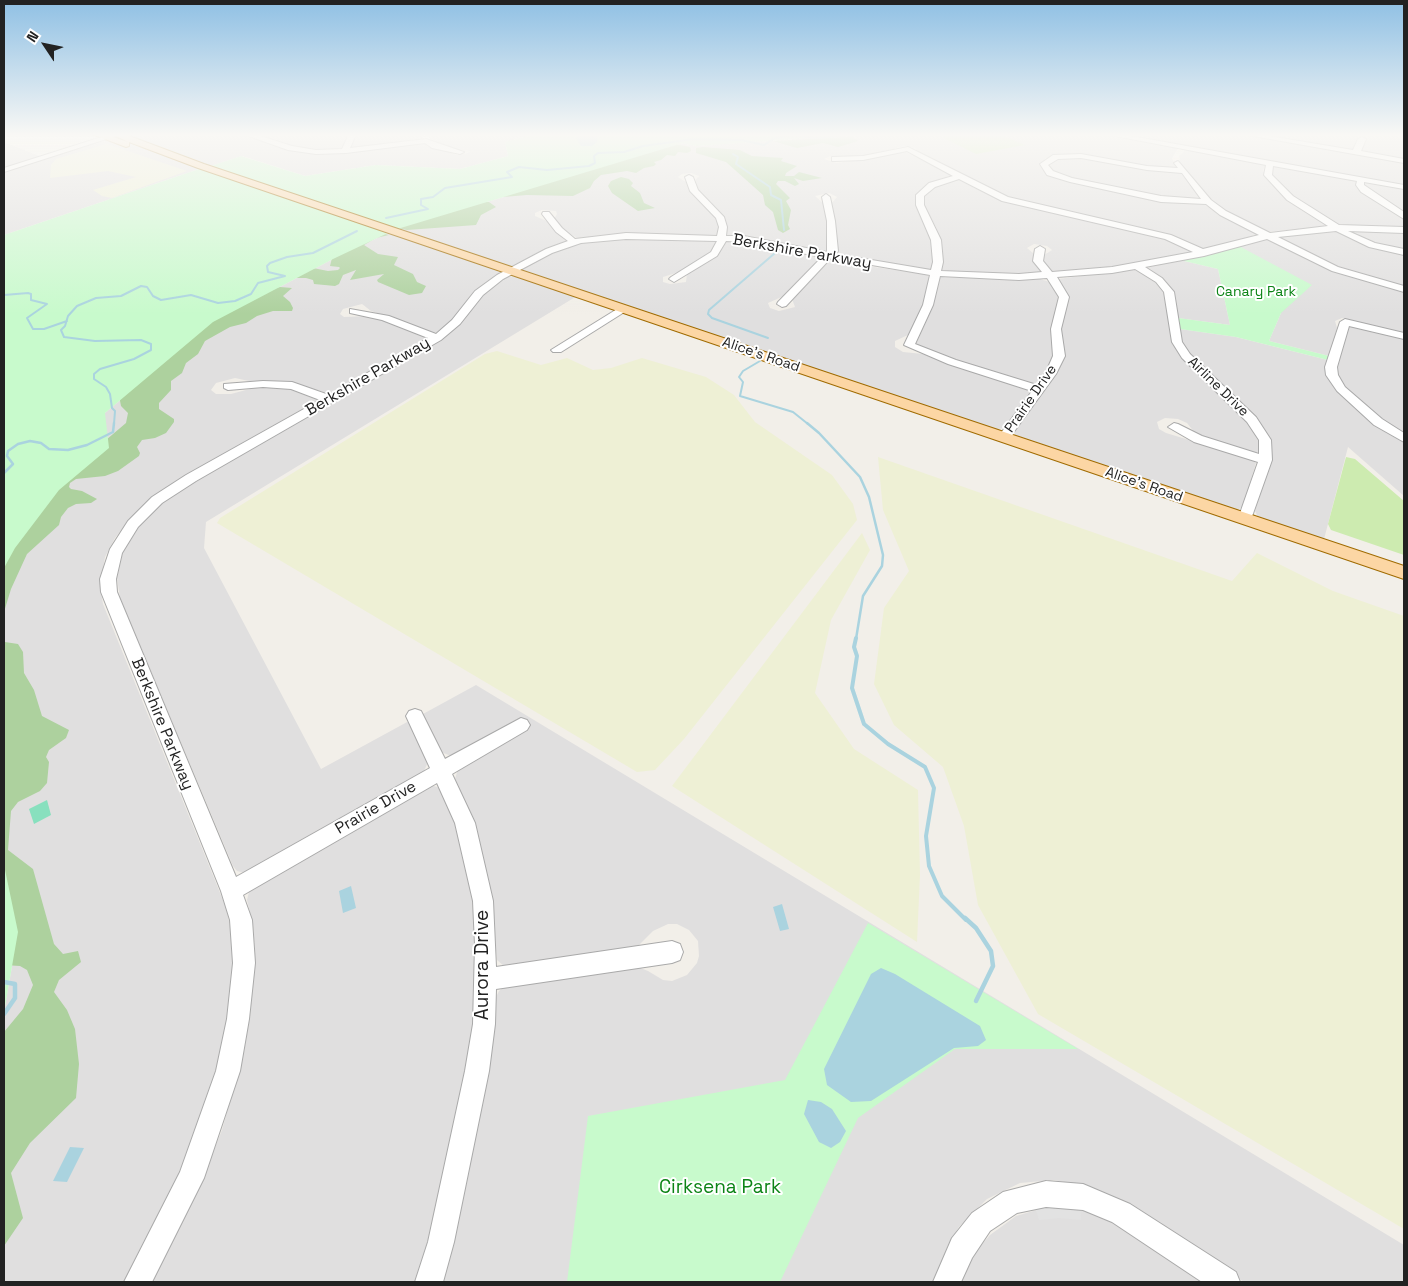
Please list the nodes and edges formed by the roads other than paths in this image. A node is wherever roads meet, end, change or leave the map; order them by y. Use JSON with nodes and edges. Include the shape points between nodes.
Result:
{"nodes":[{"id":1,"x":285,"y":194,"type":"edge"},
{"id":2,"x":697,"y":194,"type":"edge"},
{"id":3,"x":923,"y":194,"type":"edge"},
{"id":4,"x":994,"y":194,"type":"edge"},
{"id":5,"x":1136,"y":194,"type":"edge"},
{"id":6,"x":1202,"y":194,"type":"edge"},
{"id":7,"x":1284,"y":194,"type":"edge"},
{"id":8,"x":1370,"y":194,"type":"edge"},
{"id":9,"x":826,"y":197,"type":"dead end"},
{"id":10,"x":1208,"y":202,"type":"junction"},
{"id":11,"x":546,"y":214,"type":"dead end"},
{"id":12,"x":1404,"y":216,"type":"edge"},
{"id":13,"x":1338,"y":228,"type":"junction"},
{"id":14,"x":1404,"y":230,"type":"edge"},
{"id":15,"x":1267,"y":235,"type":"junction"},
{"id":16,"x":722,"y":238,"type":"junction"},
{"id":17,"x":574,"y":242,"type":"junction"},
{"id":18,"x":1040,"y":249,"type":"dead end"},
{"id":19,"x":1204,"y":252,"type":"junction"},
{"id":20,"x":1404,"y":252,"type":"edge"},
{"id":21,"x":829,"y":256,"type":"junction"},
{"id":22,"x":1138,"y":266,"type":"junction"},
{"id":23,"x":511,"y":271,"type":"junction"},
{"id":24,"x":936,"y":273,"type":"junction"},
{"id":25,"x":1050,"y":276,"type":"junction"},
{"id":26,"x":674,"y":279,"type":"dead end"},
{"id":27,"x":1404,"y":288,"type":"edge"},
{"id":28,"x":782,"y":304,"type":"dead end"},
{"id":29,"x":622,"y":308,"type":"junction"},
{"id":30,"x":354,"y":311,"type":"dead end"},
{"id":31,"x":1345,"y":322,"type":"joint"},
{"id":32,"x":1404,"y":336,"type":"edge"},
{"id":33,"x":437,"y":338,"type":"junction"},
{"id":34,"x":557,"y":350,"type":"dead end"},
{"id":35,"x":228,"y":386,"type":"dead end"},
{"id":36,"x":1039,"y":389,"type":"junction"},
{"id":37,"x":330,"y":399,"type":"junction"},
{"id":38,"x":1174,"y":427,"type":"dead end"},
{"id":39,"x":1004,"y":437,"type":"junction"},
{"id":40,"x":1404,"y":438,"type":"edge"},
{"id":41,"x":1266,"y":460,"type":"junction"},
{"id":42,"x":1245,"y":519,"type":"junction"},
{"id":43,"x":1404,"y":573,"type":"edge"},
{"id":44,"x":415,"y":716,"type":"dead end"},
{"id":45,"x":521,"y":725,"type":"dead end"},
{"id":46,"x":441,"y":771,"type":"junction"},
{"id":47,"x":231,"y":891,"type":"junction"},
{"id":48,"x":672,"y":952,"type":"dead end"},
{"id":49,"x":487,"y":978,"type":"junction"},
{"id":50,"x":138,"y":1282,"type":"edge"},
{"id":51,"x":430,"y":1282,"type":"edge"},
{"id":52,"x":947,"y":1282,"type":"edge"},
{"id":53,"x":1226,"y":1282,"type":"edge"}],
"edges":[{"from":1,"to":23,"type":"main road","name":"Alice's Road"},
{"from":2,"to":16,"type":"street","via":[[720,217]]},
{"from":3,"to":24,"type":"street","via":[[919,201],[936,240]]},
{"from":4,"to":19,"type":"street","via":[[1168,237]]},
{"from":5,"to":10,"type":"street"},
{"from":6,"to":10,"type":"street"},
{"from":7,"to":13,"type":"street"},
{"from":8,"to":12,"type":"street"},
{"from":9,"to":21,"type":"street","via":[[833,248]]},
{"from":10,"to":15,"type":"street"},
{"from":11,"to":17,"type":"street"},
{"from":13,"to":14,"type":"street","name":"Berkshire Parkway"},
{"from":13,"to":15,"type":"street","name":"Berkshire Parkway"},
{"from":13,"to":20,"type":"street","via":[[1364,242]]},
{"from":15,"to":19,"type":"street","name":"Berkshire Parkway"},
{"from":15,"to":27,"type":"street","via":[[1335,269]]},
{"from":16,"to":17,"type":"street","name":"Berkshire Parkway","via":[[613,236]]},
{"from":16,"to":21,"type":"street","name":"Berkshire Parkway","via":[[770,243]]},
{"from":16,"to":26,"type":"street","via":[[714,254]]},
{"from":17,"to":23,"type":"street","name":"Berkshire Parkway"},
{"from":18,"to":25,"type":"street","name":"Prairie Drive","via":[[1038,261]]},
{"from":19,"to":22,"type":"street","name":"Berkshire Parkway"},
{"from":21,"to":24,"type":"street","name":"Berkshire Parkway"},
{"from":21,"to":28,"type":"street"},
{"from":22,"to":25,"type":"street","name":"Berkshire Parkway"},
{"from":22,"to":41,"type":"street","name":"Airline Drive","via":[[1159,280],[1169,292],[1177,342],[1186,356],[1260,430],[1267,450]]},
{"from":23,"to":29,"type":"main road","name":"Alice's Road"},
{"from":23,"to":33,"type":"street","name":"Berkshire Parkway","via":[[484,289],[456,322]]},
{"from":24,"to":25,"type":"street","name":"Berkshire Parkway","via":[[988,277]]},
{"from":24,"to":36,"type":"street","via":[[928,305],[909,346]]},
{"from":25,"to":36,"type":"street","name":"Prairie Drive","via":[[1061,291],[1064,303],[1056,329],[1057,363]]},
{"from":29,"to":34,"type":"street"},
{"from":29,"to":39,"type":"main road","name":"Alice's Road"},
{"from":30,"to":33,"type":"street","via":[[385,318]]},
{"from":31,"to":32,"type":"street"},
{"from":31,"to":40,"type":"street","via":[[1331,368],[1336,383],[1378,422]]},
{"from":33,"to":37,"type":"street","name":"Berkshire Parkway"},
{"from":35,"to":37,"type":"street","via":[[292,386]]},
{"from":36,"to":39,"type":"street","name":"Prairie Drive"},
{"from":37,"to":47,"type":"street","name":"Berkshire Parkway","via":[[157,500],[123,536],[110,566],[109,592],[113,604]]},
{"from":38,"to":41,"type":"street","via":[[1198,439]]},
{"from":39,"to":42,"type":"main road","name":"Alice's Road"},
{"from":41,"to":42,"type":"street","name":"Airline Drive"},
{"from":42,"to":43,"type":"main road","name":"Alice's Road"},
{"from":44,"to":46,"type":"street","name":"Aurora Drive"},
{"from":45,"to":46,"type":"street","name":"Prairie Drive"},
{"from":46,"to":47,"type":"street","name":"Prairie Drive"},
{"from":46,"to":49,"type":"street","name":"Aurora Drive","via":[[465,823],[475,860],[483,901]]},
{"from":47,"to":50,"type":"street","name":"Berkshire Parkway","via":[[241,920],[244,963],[228,1071],[191,1178]]},
{"from":48,"to":49,"type":"street"},
{"from":49,"to":51,"type":"street","name":"Aurora Drive","via":[[477,1071]]},
{"from":52,"to":53,"type":"street","via":[[962,1248],[981,1222],[1012,1201],[1046,1194],[1083,1197],[1121,1213]]}]}
